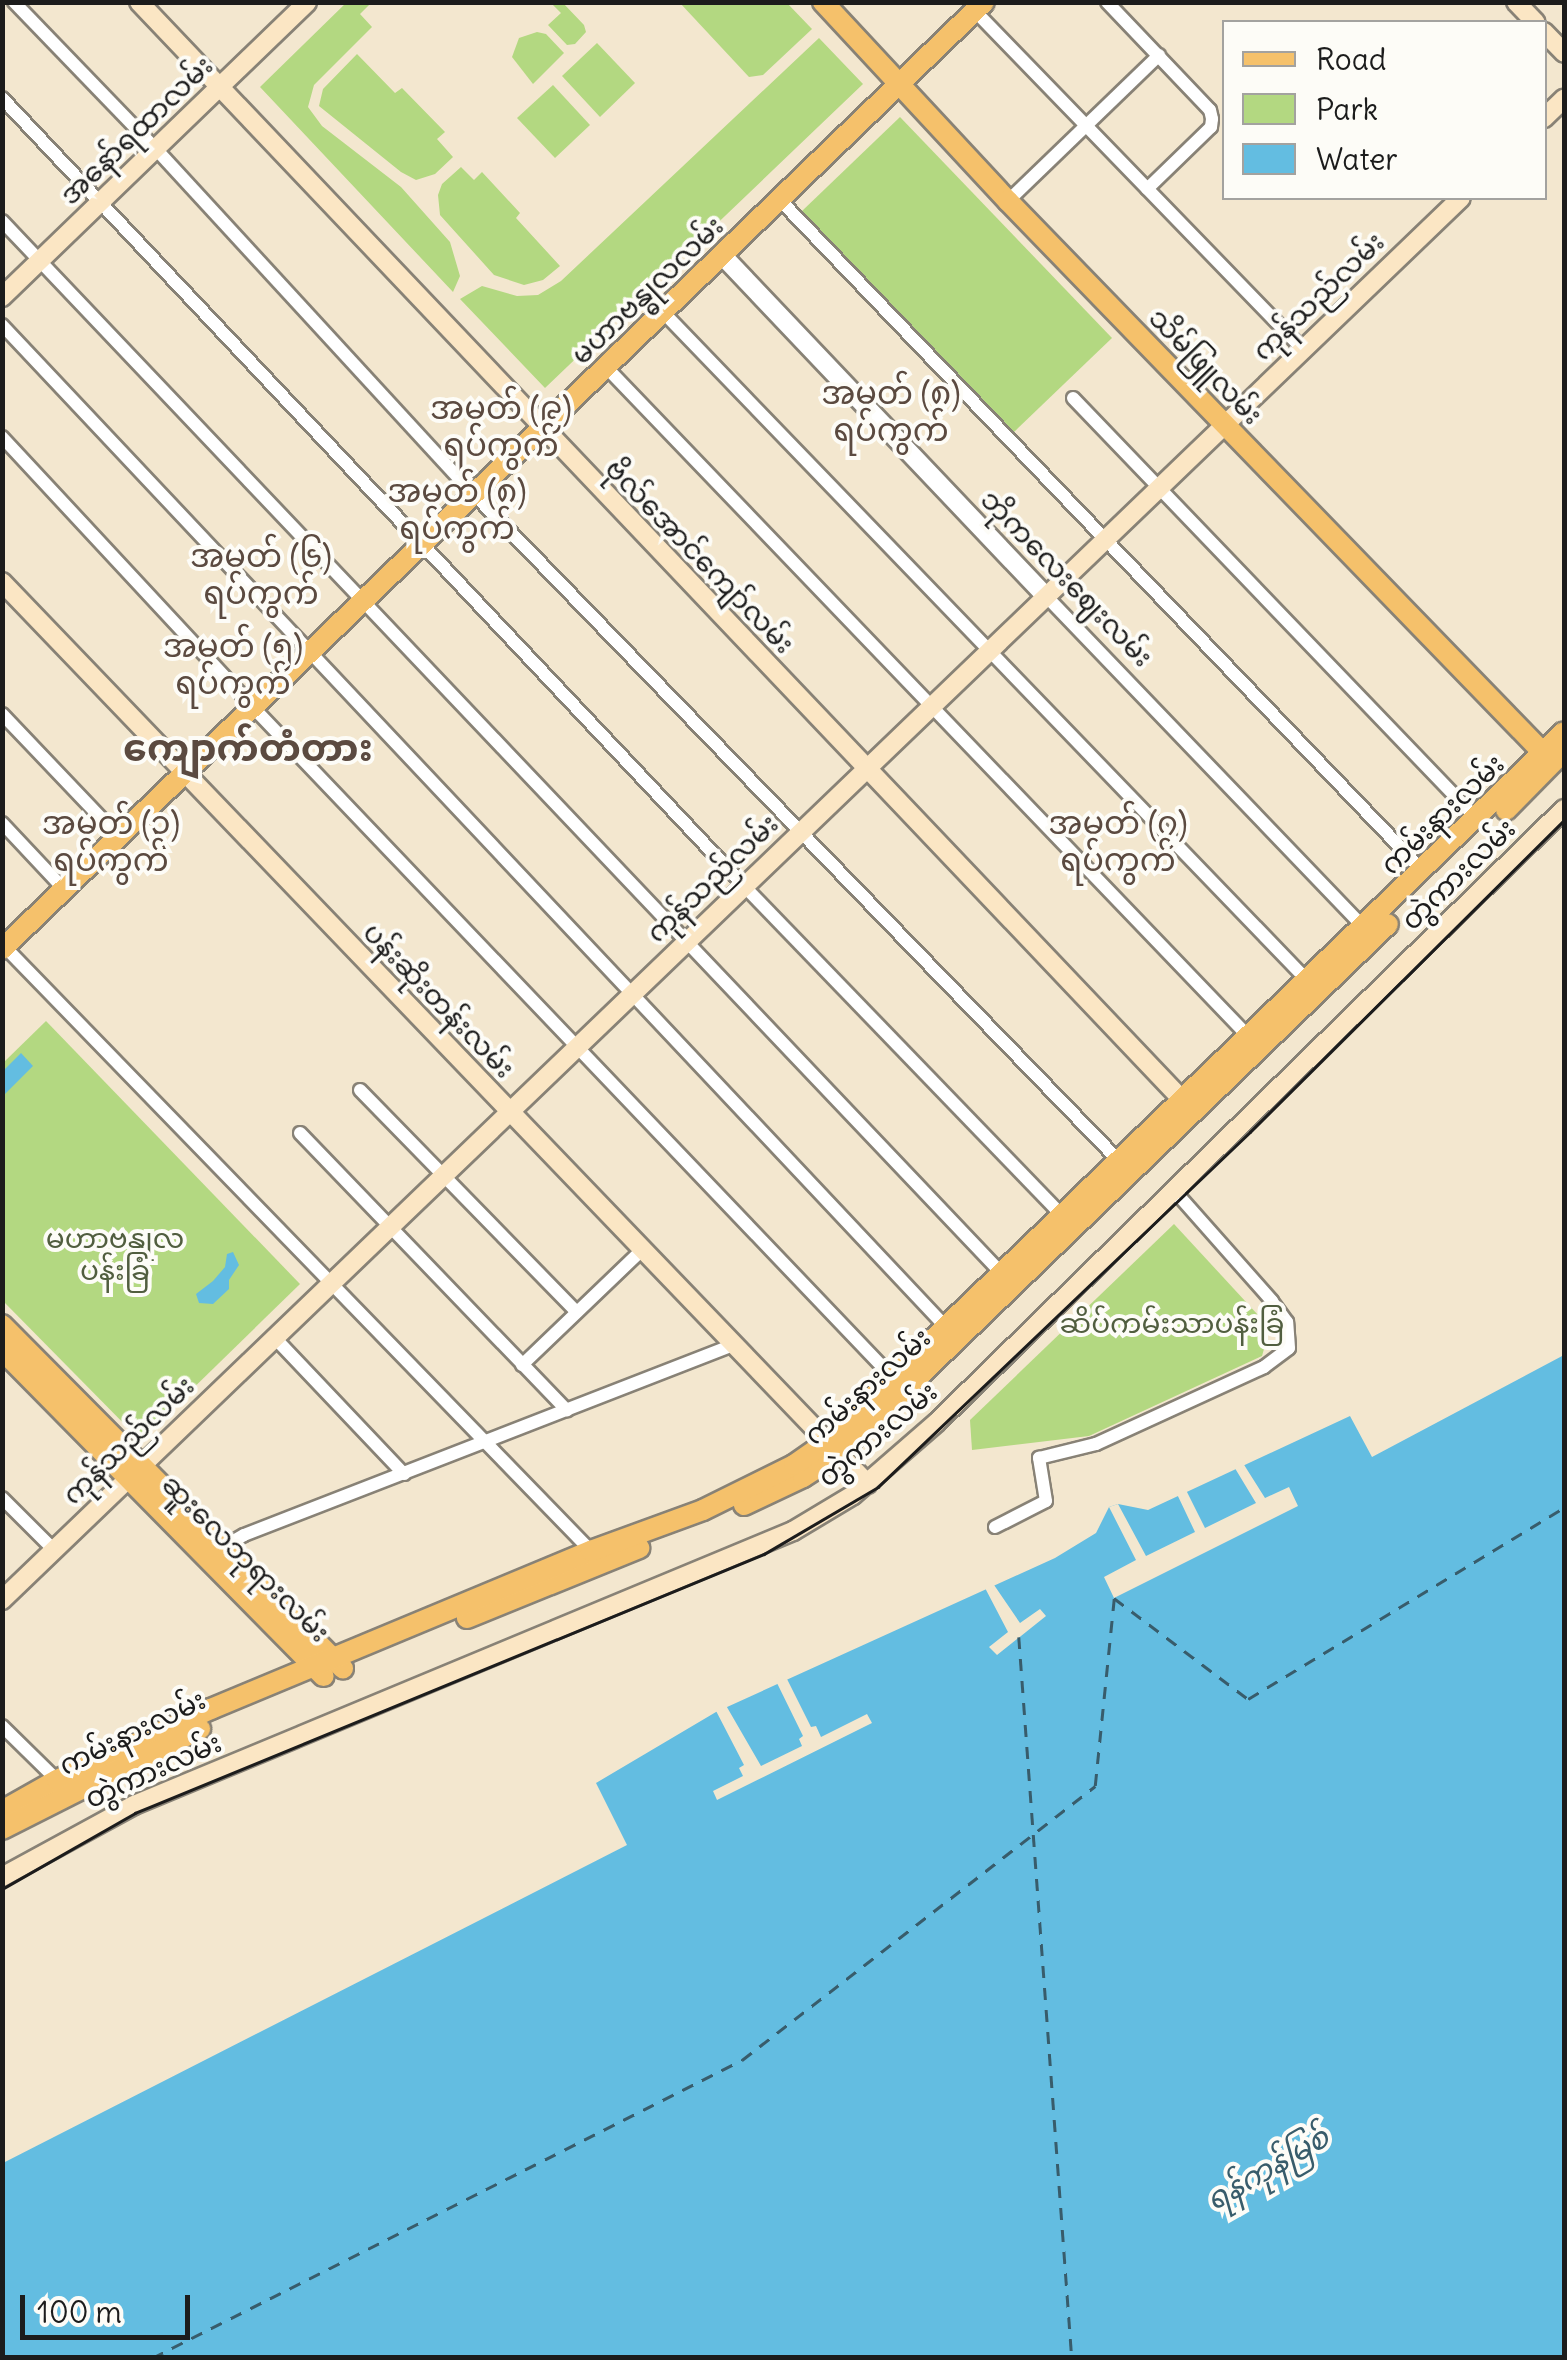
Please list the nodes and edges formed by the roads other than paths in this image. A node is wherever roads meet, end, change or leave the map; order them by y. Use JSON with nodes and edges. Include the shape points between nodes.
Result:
{"nodes":[{"id":1,"x":14,"y":2,"type":"edge"},
{"id":2,"x":138,"y":2,"type":"edge"},
{"id":3,"x":308,"y":2,"type":"edge"},
{"id":4,"x":823,"y":2,"type":"edge"},
{"id":5,"x":1107,"y":2,"type":"edge"},
{"id":6,"x":979,"y":7,"type":"edge"},
{"id":7,"x":1159,"y":55,"type":"junction"},
{"id":8,"x":899,"y":84,"type":"junction"},
{"id":9,"x":219,"y":89,"type":"junction"},
{"id":10,"x":2,"y":98,"type":"edge"},
{"id":11,"x":1086,"y":126,"type":"junction"},
{"id":12,"x":156,"y":149,"type":"junction"},
{"id":13,"x":1147,"y":189,"type":"junction"},
{"id":14,"x":780,"y":200,"type":"junction"},
{"id":15,"x":1459,"y":200,"type":"edge"},
{"id":16,"x":102,"y":201,"type":"junction"},
{"id":17,"x":1008,"y":201,"type":"junction"},
{"id":18,"x":2,"y":221,"type":"edge"},
{"id":19,"x":722,"y":256,"type":"junction"},
{"id":20,"x":40,"y":261,"type":"junction"},
{"id":21,"x":2,"y":298,"type":"edge"},
{"id":22,"x":662,"y":312,"type":"junction"},
{"id":23,"x":2,"y":325,"type":"edge"},
{"id":24,"x":1303,"y":349,"type":"junction"},
{"id":25,"x":606,"y":367,"type":"junction"},
{"id":26,"x":1073,"y":398,"type":"dead end"},
{"id":27,"x":1224,"y":424,"type":"junction"},
{"id":28,"x":542,"y":430,"type":"junction"},
{"id":29,"x":2,"y":438,"type":"edge"},
{"id":30,"x":1159,"y":487,"type":"junction"},
{"id":31,"x":472,"y":492,"type":"junction"},
{"id":32,"x":420,"y":540,"type":"junction"},
{"id":33,"x":1104,"y":540,"type":"junction"},
{"id":34,"x":2,"y":582,"type":"edge"},
{"id":35,"x":1046,"y":596,"type":"junction"},
{"id":36,"x":359,"y":599,"type":"junction"},
{"id":37,"x":305,"y":650,"type":"junction"},
{"id":38,"x":990,"y":650,"type":"junction"},
{"id":39,"x":250,"y":704,"type":"junction"},
{"id":40,"x":932,"y":706,"type":"junction"},
{"id":41,"x":1498,"y":710,"type":"junction"},
{"id":42,"x":2,"y":714,"type":"edge"},
{"id":43,"x":1564,"y":731,"type":"edge"},
{"id":44,"x":1553,"y":756,"type":"edge"},
{"id":45,"x":867,"y":770,"type":"junction"},
{"id":46,"x":185,"y":775,"type":"junction"},
{"id":47,"x":1564,"y":808,"type":"edge"},
{"id":48,"x":1483,"y":813,"type":"junction"},
{"id":49,"x":2,"y":823,"type":"edge"},
{"id":50,"x":801,"y":832,"type":"junction"},
{"id":51,"x":117,"y":835,"type":"junction"},
{"id":52,"x":1423,"y":871,"type":"junction"},
{"id":53,"x":62,"y":886,"type":"junction"},
{"id":54,"x":744,"y":886,"type":"junction"},
{"id":55,"x":1369,"y":933,"type":"junction"},
{"id":56,"x":686,"y":941,"type":"junction"},
{"id":57,"x":3,"y":946,"type":"edge"},
{"id":58,"x":1308,"y":982,"type":"junction"},
{"id":59,"x":631,"y":994,"type":"junction"},
{"id":60,"x":1250,"y":1038,"type":"junction"},
{"id":61,"x":578,"y":1045,"type":"junction"},
{"id":62,"x":360,"y":1090,"type":"dead end"},
{"id":63,"x":1183,"y":1100,"type":"junction"},
{"id":64,"x":508,"y":1111,"type":"junction"},
{"id":65,"x":300,"y":1134,"type":"dead end"},
{"id":66,"x":1120,"y":1162,"type":"junction"},
{"id":67,"x":442,"y":1174,"type":"junction"},
{"id":68,"x":1170,"y":1194,"type":"junction"},
{"id":69,"x":1068,"y":1222,"type":"junction"},
{"id":70,"x":389,"y":1226,"type":"junction"},
{"id":71,"x":642,"y":1250,"type":"junction"},
{"id":72,"x":1008,"y":1280,"type":"junction"},
{"id":73,"x":328,"y":1284,"type":"junction"},
{"id":74,"x":576,"y":1312,"type":"junction"},
{"id":75,"x":2,"y":1325,"type":"edge"},
{"id":76,"x":946,"y":1327,"type":"junction"},
{"id":77,"x":274,"y":1338,"type":"junction"},
{"id":78,"x":733,"y":1345,"type":"junction"},
{"id":79,"x":2,"y":1350,"type":"edge"},
{"id":80,"x":522,"y":1364,"type":"junction"},
{"id":81,"x":893,"y":1378,"type":"junction"},
{"id":82,"x":566,"y":1410,"type":"junction"},
{"id":83,"x":486,"y":1442,"type":"junction"},
{"id":84,"x":831,"y":1449,"type":"junction"},
{"id":85,"x":135,"y":1472,"type":"junction"},
{"id":86,"x":404,"y":1474,"type":"junction"},
{"id":87,"x":868,"y":1484,"type":"junction"},
{"id":88,"x":2,"y":1498,"type":"edge"},
{"id":89,"x":995,"y":1527,"type":"dead end"},
{"id":90,"x":54,"y":1550,"type":"junction"},
{"id":91,"x":216,"y":1552,"type":"junction"},
{"id":92,"x":596,"y":1556,"type":"junction"},
{"id":93,"x":2,"y":1600,"type":"edge"},
{"id":94,"x":330,"y":1668,"type":"junction"},
{"id":95,"x":2,"y":1726,"type":"edge"},
{"id":96,"x":63,"y":1786,"type":"junction"},
{"id":97,"x":2,"y":1811,"type":"edge"},
{"id":98,"x":2,"y":1829,"type":"edge"},
{"id":99,"x":2,"y":1877,"type":"edge"}],
"edges":[{"from":1,"to":12,"type":"street"},
{"from":2,"to":9,"type":"main road","name":"ဗိုလ်အောင်ကျော်လမ်း"},
{"from":3,"to":9,"type":"main road","name":"အနော်ရထာလမ်း"},
{"from":4,"to":8,"type":"main road","name":"သိမ်ဖြူလမ်း"},
{"from":5,"to":7,"type":"street"},
{"from":6,"to":8,"type":"main road","name":"မဟာဗန္ဓုလလမ်း"},
{"from":6,"to":11,"type":"street"},
{"from":7,"to":11,"type":"street"},
{"from":7,"to":13,"type":"street","via":[[1212,118],[1211,127]]},
{"from":8,"to":14,"type":"main road","name":"မဟာဗန္ဓုလလမ်း"},
{"from":8,"to":17,"type":"main road","name":"သိမ်ဖြူလမ်း"},
{"from":9,"to":12,"type":"main road","name":"အနော်ရထာလမ်း"},
{"from":9,"to":28,"type":"main road","name":"ဗိုလ်အောင်ကျော်လမ်း"},
{"from":10,"to":16,"type":"street"},
{"from":11,"to":13,"type":"street"},
{"from":11,"to":17,"type":"street"},
{"from":12,"to":16,"type":"main road","name":"အနော်ရထာလမ်း"},
{"from":12,"to":31,"type":"street"},
{"from":13,"to":24,"type":"street"},
{"from":14,"to":19,"type":"main road","name":"မဟာဗန္ဓုလလမ်း"},
{"from":14,"to":33,"type":"street"},
{"from":15,"to":24,"type":"main road","name":"ကုန်သည်လမ်း"},
{"from":16,"to":20,"type":"main road","name":"အနော်ရထာလမ်း"},
{"from":16,"to":32,"type":"street"},
{"from":17,"to":27,"type":"main road","name":"သိမ်ဖြူလမ်း"},
{"from":18,"to":20,"type":"street"},
{"from":19,"to":22,"type":"main road","name":"မဟာဗန္ဓုလလမ်း"},
{"from":19,"to":35,"type":"street","name":"ဘိုကလေးဈေးလမ်း"},
{"from":20,"to":21,"type":"main road","name":"အနော်ရထာလမ်း"},
{"from":20,"to":36,"type":"street"},
{"from":22,"to":25,"type":"main road","name":"မဟာဗန္ဓုလလမ်း"},
{"from":22,"to":38,"type":"street"},
{"from":23,"to":37,"type":"street"},
{"from":24,"to":27,"type":"main road","name":"ကုန်သည်လမ်း"},
{"from":25,"to":28,"type":"main road","name":"မဟာဗန္ဓုလလမ်း"},
{"from":25,"to":40,"type":"street"},
{"from":26,"to":30,"type":"street"},
{"from":27,"to":30,"type":"main road","name":"ကုန်သည်လမ်း"},
{"from":27,"to":41,"type":"main road","name":"သိမ်ဖြူလမ်း"},
{"from":28,"to":31,"type":"main road","name":"မဟာဗန္ဓုလလမ်း"},
{"from":28,"to":45,"type":"main road","name":"ဗိုလ်အောင်ကျော်လမ်း"},
{"from":29,"to":39,"type":"street"},
{"from":30,"to":33,"type":"main road","name":"ကုန်သည်လမ်း"},
{"from":30,"to":48,"type":"street"},
{"from":31,"to":32,"type":"main road","name":"မဟာဗန္ဓုလလမ်း"},
{"from":31,"to":50,"type":"street"},
{"from":32,"to":36,"type":"main road","name":"မဟာဗန္ဓုလလမ်း"},
{"from":32,"to":54,"type":"street"},
{"from":33,"to":35,"type":"main road","name":"ကုန်သည်လမ်း"},
{"from":33,"to":52,"type":"street"},
{"from":34,"to":46,"type":"main road","name":"ပန်းဆိုးတန်းလမ်း"},
{"from":35,"to":38,"type":"main road","name":"ကုန်သည်လမ်း"},
{"from":35,"to":55,"type":"street","name":"ဘိုကလေးဈေးလမ်း"},
{"from":36,"to":37,"type":"main road","name":"မဟာဗန္ဓုလလမ်း"},
{"from":36,"to":56,"type":"street"},
{"from":37,"to":39,"type":"main road","name":"မဟာဗန္ဓုလလမ်း"},
{"from":37,"to":59,"type":"street"},
{"from":38,"to":40,"type":"main road","name":"ကုန်သည်လမ်း"},
{"from":38,"to":58,"type":"street"},
{"from":39,"to":46,"type":"main road","name":"မဟာဗန္ဓုလလမ်း"},
{"from":39,"to":61,"type":"street"},
{"from":40,"to":45,"type":"main road","name":"ကုန်သည်လမ်း"},
{"from":40,"to":60,"type":"street"},
{"from":41,"to":43,"type":"main road","via":[[1546,737]]},
{"from":41,"to":44,"type":"main road","name":"သိမ်ဖြူလမ်း"},
{"from":41,"to":48,"type":"main road","via":[[1520,762]]},
{"from":42,"to":51,"type":"street"},
{"from":43,"to":44,"type":"main road","name":"ကမ်းနားလမ်း"},
{"from":44,"to":48,"type":"main road","name":"ကမ်းနားလမ်း"},
{"from":44,"to":55,"type":"main road","name":"ကမ်းနားလမ်း"},
{"from":45,"to":50,"type":"main road","name":"ကုန်သည်လမ်း"},
{"from":45,"to":63,"type":"main road","name":"ဗိုလ်အောင်ကျော်လမ်း"},
{"from":46,"to":51,"type":"main road","name":"မဟာဗန္ဓုလလမ်း"},
{"from":46,"to":64,"type":"main road","name":"ပန်းဆိုးတန်းလမ်း"},
{"from":47,"to":68,"type":"main road","name":"တွဲကားလမ်း"},
{"from":48,"to":52,"type":"main road","name":"ကမ်းနားလမ်း"},
{"from":49,"to":53,"type":"street"},
{"from":50,"to":54,"type":"main road","name":"ကုန်သည်လမ်း"},
{"from":50,"to":66,"type":"street"},
{"from":51,"to":53,"type":"main road","name":"မဟာဗန္ဓုလလမ်း"},
{"from":52,"to":55,"type":"main road","name":"ကမ်းနားလမ်း"},
{"from":53,"to":57,"type":"main road","name":"မဟာဗန္ဓုလလမ်း"},
{"from":54,"to":56,"type":"main road","name":"ကုန်သည်လမ်း"},
{"from":54,"to":69,"type":"street"},
{"from":55,"to":58,"type":"main road","name":"ကမ်းနားလမ်း"},
{"from":55,"to":63,"type":"main road","name":"ကမ်းနားလမ်း"},
{"from":56,"to":59,"type":"main road","name":"ကုန်သည်လမ်း"},
{"from":56,"to":72,"type":"street"},
{"from":57,"to":73,"type":"street"},
{"from":58,"to":60,"type":"main road","name":"ကမ်းနားလမ်း"},
{"from":59,"to":61,"type":"main road","name":"ကုန်သည်လမ်း"},
{"from":59,"to":76,"type":"street"},
{"from":60,"to":63,"type":"main road","name":"ကမ်းနားလမ်း","via":[[1202,1084],[1184,1090]]},
{"from":61,"to":64,"type":"main road","name":"ကုန်သည်လမ်း"},
{"from":61,"to":81,"type":"street"},
{"from":62,"to":67,"type":"street"},
{"from":63,"to":66,"type":"main road","name":"ကမ်းနားလမ်း","via":[[1174,1100],[1165,1119]]},
{"from":63,"to":69,"type":"main road","name":"ကမ်းနားလမ်း"},
{"from":64,"to":67,"type":"main road","name":"ကုန်သည်လမ်း"},
{"from":64,"to":71,"type":"main road","name":"ပန်းဆိုးတန်းလမ်း"},
{"from":65,"to":70,"type":"street"},
{"from":66,"to":69,"type":"main road","name":"ကမ်းနားလမ်း"},
{"from":67,"to":70,"type":"main road","name":"ကုန်သည်လမ်း"},
{"from":67,"to":74,"type":"street"},
{"from":68,"to":87,"type":"main road","name":"တွဲကားလမ်း"},
{"from":68,"to":89,"type":"street","via":[[1181,1198],[1272,1300],[1287,1322],[1289,1348],[1096,1444],[1038,1458],[1046,1501]]},
{"from":69,"to":72,"type":"main road","name":"ကမ်းနားလမ်း"},
{"from":70,"to":73,"type":"main road","name":"ကုန်သည်လမ်း"},
{"from":70,"to":80,"type":"street"},
{"from":71,"to":74,"type":"street"},
{"from":71,"to":78,"type":"main road","name":"ပန်းဆိုးတန်းလမ်း"},
{"from":72,"to":76,"type":"main road","name":"ကမ်းနားလမ်း"},
{"from":72,"to":84,"type":"main road","name":"ကမ်းနားလမ်း"},
{"from":73,"to":77,"type":"main road","name":"ကုန်သည်လမ်း"},
{"from":73,"to":83,"type":"street"},
{"from":74,"to":80,"type":"street"},
{"from":75,"to":85,"type":"main road"},
{"from":76,"to":81,"type":"main road","name":"ကမ်းနားလမ်း"},
{"from":77,"to":85,"type":"main road","name":"ကုန်သည်လမ်း"},
{"from":77,"to":86,"type":"street"},
{"from":78,"to":82,"type":"street"},
{"from":78,"to":84,"type":"main road","name":"ပန်းဆိုးတန်းလမ်း"},
{"from":79,"to":85,"type":"main road"},
{"from":80,"to":82,"type":"street"},
{"from":81,"to":84,"type":"main road","name":"ကမ်းနားလမ်း"},
{"from":82,"to":83,"type":"street"},
{"from":83,"to":86,"type":"street"},
{"from":83,"to":92,"type":"street"},
{"from":84,"to":87,"type":"main road","name":"ပန်းဆိုးတန်းလမ်း"},
{"from":84,"to":92,"type":"main road","name":"ကမ်းနားလမ်း","via":[[705,1516]]},
{"from":85,"to":90,"type":"main road","name":"ကုန်သည်လမ်း"},
{"from":85,"to":91,"type":"main road","name":"ဆူးလေဘုရားလမ်း"},
{"from":86,"to":91,"type":"street"},
{"from":87,"to":99,"type":"main road","name":"တွဲကားလမ်း","via":[[793,1531],[134,1805]]},
{"from":88,"to":90,"type":"street"},
{"from":90,"to":93,"type":"main road","name":"ကုန်သည်လမ်း"},
{"from":91,"to":94,"type":"main road","name":"ဆူးလေဘုရားလမ်း"},
{"from":91,"to":94,"type":"main road","name":"ဆူးလေဘုရားလမ်း","via":[[314,1638]]},
{"from":92,"to":94,"type":"main road","name":"ကမ်းနားလမ်း"},
{"from":94,"to":96,"type":"main road","name":"ကမ်းနားလမ်း"},
{"from":95,"to":96,"type":"street"},
{"from":96,"to":97,"type":"main road","name":"ကမ်းနားလမ်း"},
{"from":96,"to":98,"type":"main road","name":"ကမ်းနားလမ်း"}]}
